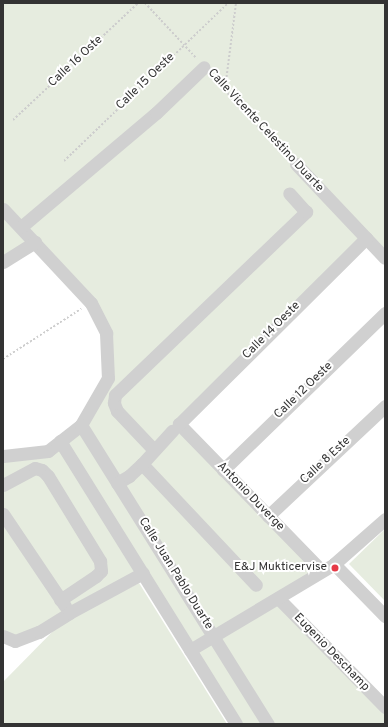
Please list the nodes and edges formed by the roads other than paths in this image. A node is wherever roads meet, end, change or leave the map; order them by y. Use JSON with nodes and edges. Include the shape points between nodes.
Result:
{"nodes":[{"id":1,"x":204,"y":67,"type":"road end"},
{"id":2,"x":296,"y":164,"type":"road end"},
{"id":3,"x":289,"y":192,"type":"dead end"},
{"id":4,"x":3,"y":208,"type":"edge"},
{"id":5,"x":21,"y":227,"type":"junction"},
{"id":6,"x":366,"y":238,"type":"junction"},
{"id":7,"x":35,"y":242,"type":"junction"},
{"id":8,"x":385,"y":258,"type":"edge"},
{"id":9,"x":3,"y":262,"type":"edge"},
{"id":10,"x":385,"y":313,"type":"edge"},
{"id":11,"x":385,"y":406,"type":"edge"},
{"id":12,"x":81,"y":425,"type":"junction"},
{"id":13,"x":175,"y":428,"type":"junction"},
{"id":14,"x":60,"y":441,"type":"junction"},
{"id":15,"x":154,"y":450,"type":"junction"},
{"id":16,"x":3,"y":456,"type":"edge"},
{"id":17,"x":142,"y":464,"type":"junction"},
{"id":18,"x":223,"y":470,"type":"junction"},
{"id":19,"x":117,"y":483,"type":"junction"},
{"id":20,"x":3,"y":485,"type":"edge"},
{"id":21,"x":3,"y":514,"type":"edge"},
{"id":22,"x":268,"y":516,"type":"junction"},
{"id":23,"x":385,"y":519,"type":"edge"},
{"id":24,"x":334,"y":564,"type":"junction"},
{"id":25,"x":322,"y":570,"type":"junction"},
{"id":26,"x":143,"y":573,"type":"junction"},
{"id":27,"x":256,"y":585,"type":"dead end"},
{"id":28,"x":278,"y":598,"type":"junction"},
{"id":29,"x":60,"y":600,"type":"junction"},
{"id":30,"x":69,"y":613,"type":"junction"},
{"id":31,"x":385,"y":616,"type":"edge"},
{"id":32,"x":3,"y":636,"type":"edge"},
{"id":33,"x":214,"y":637,"type":"junction"},
{"id":34,"x":190,"y":650,"type":"junction"},
{"id":35,"x":385,"y":707,"type":"edge"},
{"id":36,"x":236,"y":724,"type":"edge"},
{"id":37,"x":268,"y":724,"type":"edge"}],
"edges":[{"from":1,"to":5,"type":"street","via":[[156,113]]},
{"from":2,"to":6,"type":"street","name":"Calle Vicente Celestino Duarte"},
{"from":3,"to":15,"type":"street","via":[[306,212],[115,395],[117,411]]},
{"from":4,"to":5,"type":"street"},
{"from":5,"to":7,"type":"street"},
{"from":6,"to":8,"type":"street","name":"Calle Vicente Celestino Duarte"},
{"from":6,"to":13,"type":"street","name":"Calle 14 Oeste"},
{"from":7,"to":9,"type":"street"},
{"from":7,"to":12,"type":"street","via":[[91,303],[106,333],[108,378]]},
{"from":10,"to":18,"type":"street","name":"Calle 12 Oeste"},
{"from":11,"to":22,"type":"street","name":"Calle 8 Este"},
{"from":12,"to":14,"type":"street"},
{"from":12,"to":19,"type":"street","name":"Calle Juan Pablo Duarte"},
{"from":13,"to":15,"type":"street","name":"Calle 14 Oeste"},
{"from":13,"to":18,"type":"street","name":"Antonio Duverge"},
{"from":14,"to":16,"type":"street","via":[[48,451]]},
{"from":14,"to":26,"type":"street"},
{"from":15,"to":17,"type":"street","name":"Calle 14 Oeste"},
{"from":17,"to":19,"type":"street","name":"Calle 14 Oeste"},
{"from":17,"to":27,"type":"street"},
{"from":18,"to":22,"type":"street","name":"Antonio Duverge"},
{"from":19,"to":33,"type":"street","name":"Calle Juan Pablo Duarte"},
{"from":20,"to":29,"type":"street","via":[[35,468],[42,470],[100,561],[101,571],[96,576]]},
{"from":21,"to":29,"type":"street"},
{"from":22,"to":25,"type":"street","name":"Antonio Duverge"},
{"from":23,"to":24,"type":"street"},
{"from":24,"to":25,"type":"street"},
{"from":24,"to":31,"type":"street"},
{"from":25,"to":28,"type":"street"},
{"from":26,"to":30,"type":"street"},
{"from":26,"to":34,"type":"street"},
{"from":28,"to":33,"type":"street"},
{"from":28,"to":35,"type":"street","name":"Eugenio Deschamp"},
{"from":29,"to":30,"type":"street"},
{"from":30,"to":32,"type":"street","via":[[40,632],[15,641]]},
{"from":33,"to":34,"type":"street"},
{"from":33,"to":37,"type":"street","name":"Calle Juan Pablo Duarte"},
{"from":34,"to":36,"type":"street"}]}
